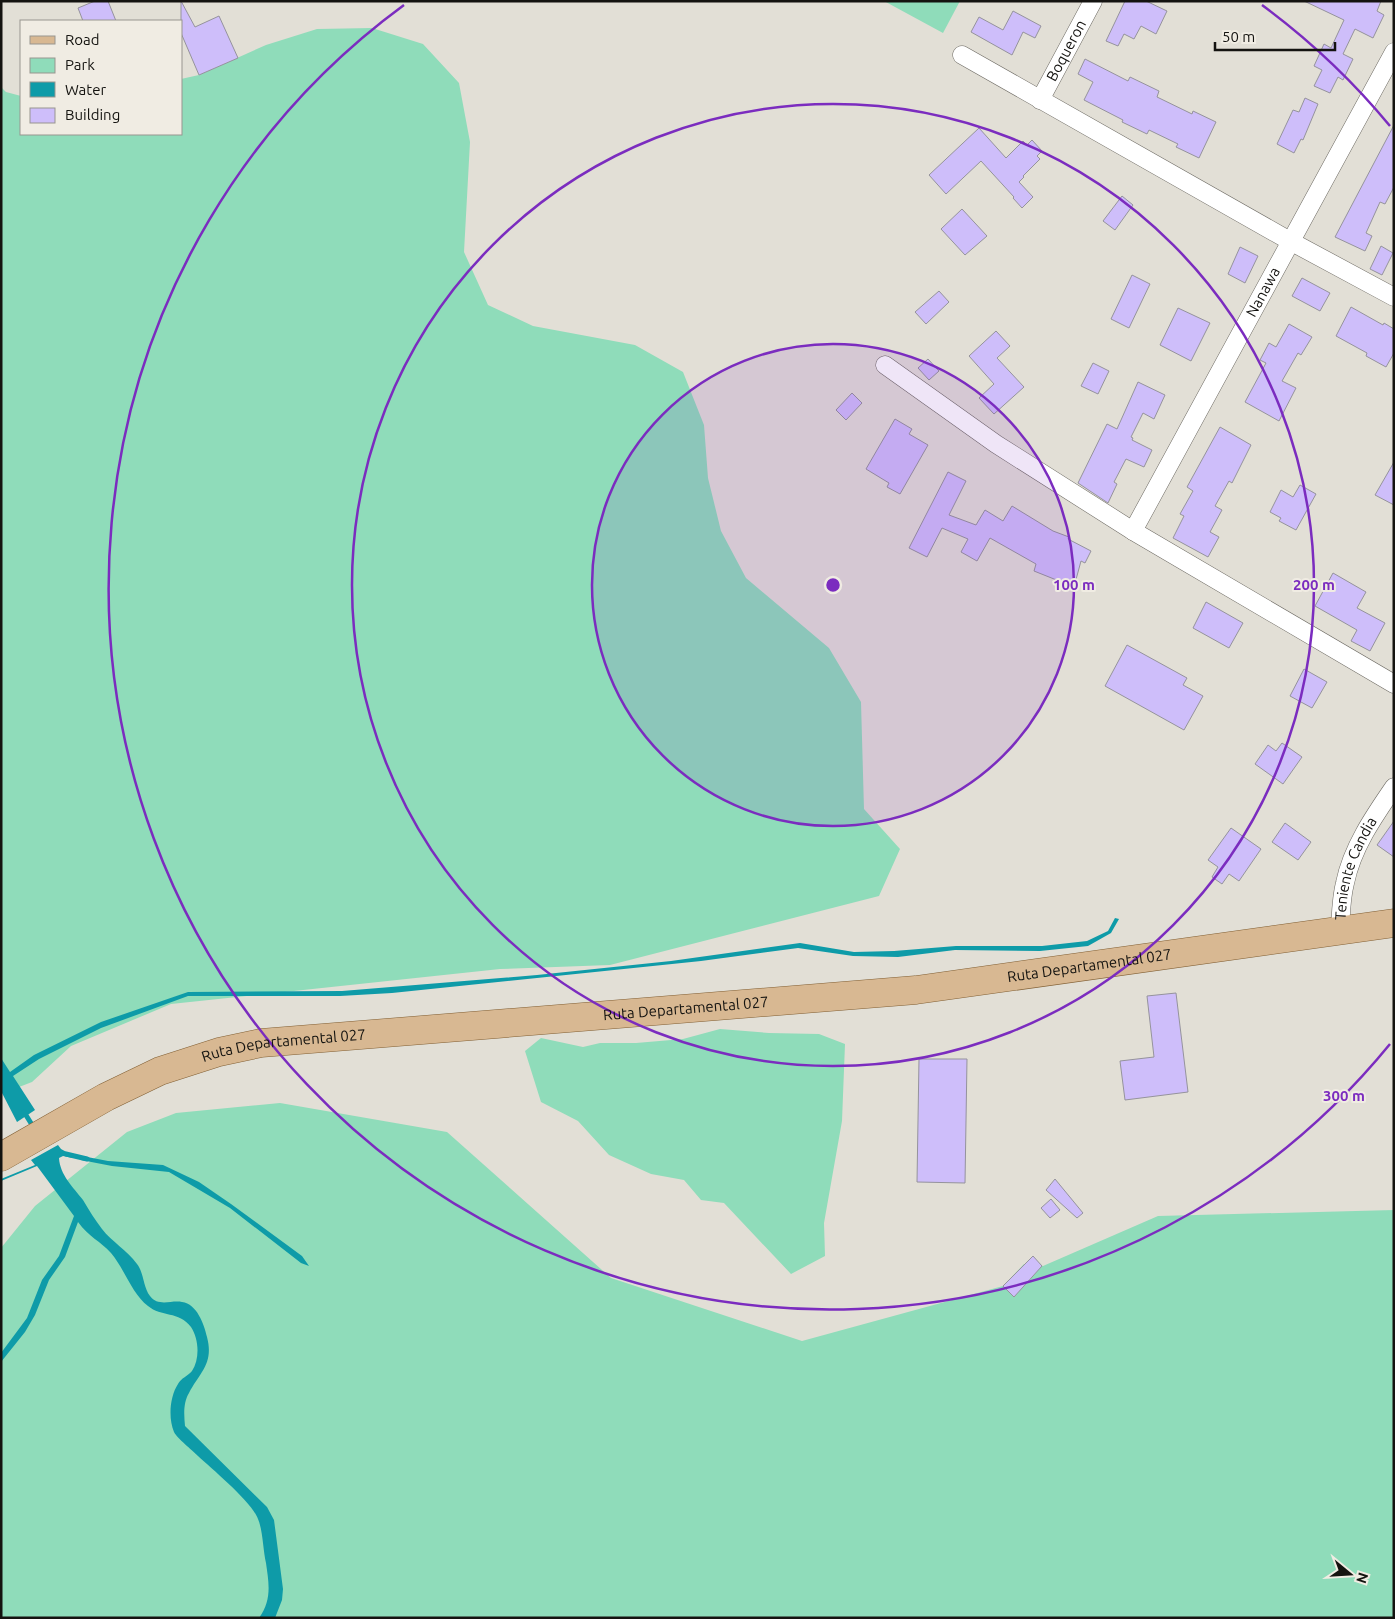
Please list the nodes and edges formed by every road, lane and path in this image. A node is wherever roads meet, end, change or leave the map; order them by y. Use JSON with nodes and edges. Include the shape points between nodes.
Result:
{"nodes":[{"id":1,"x":1093,"y":1,"type":"edge"},
{"id":2,"x":1394,"y":52,"type":"edge"},
{"id":3,"x":962,"y":55,"type":"dead end"},
{"id":4,"x":1040,"y":100,"type":"junction"},
{"id":5,"x":1290,"y":241,"type":"junction"},
{"id":6,"x":1394,"y":298,"type":"edge"},
{"id":7,"x":885,"y":366,"type":"dead end"},
{"id":8,"x":1134,"y":531,"type":"junction"},
{"id":9,"x":1394,"y":684,"type":"edge"},
{"id":10,"x":1394,"y":787,"type":"edge"},
{"id":11,"x":1394,"y":923,"type":"edge"},
{"id":12,"x":1340,"y":930,"type":"junction"},
{"id":13,"x":11,"y":1152,"type":"edge"}],
"edges":[{"from":1,"to":4,"type":"street","name":"Boqueron"},
{"from":2,"to":5,"type":"street","name":"Nanawa"},
{"from":3,"to":4,"type":"street"},
{"from":4,"to":5,"type":"street"},
{"from":5,"to":6,"type":"street"},
{"from":5,"to":8,"type":"street","name":"Nanawa"},
{"from":7,"to":8,"type":"street","via":[[988,439]]},
{"from":8,"to":9,"type":"street"},
{"from":10,"to":12,"type":"street","name":"Teniente Candia","via":[[1354,854],[1345,883]]},
{"from":11,"to":12,"type":"main road","name":"Ruta Departamental 027"},
{"from":12,"to":13,"type":"main road","name":"Ruta Departamental 027","via":[[916,990],[261,1043],[160,1071],[106,1097]]}]}
